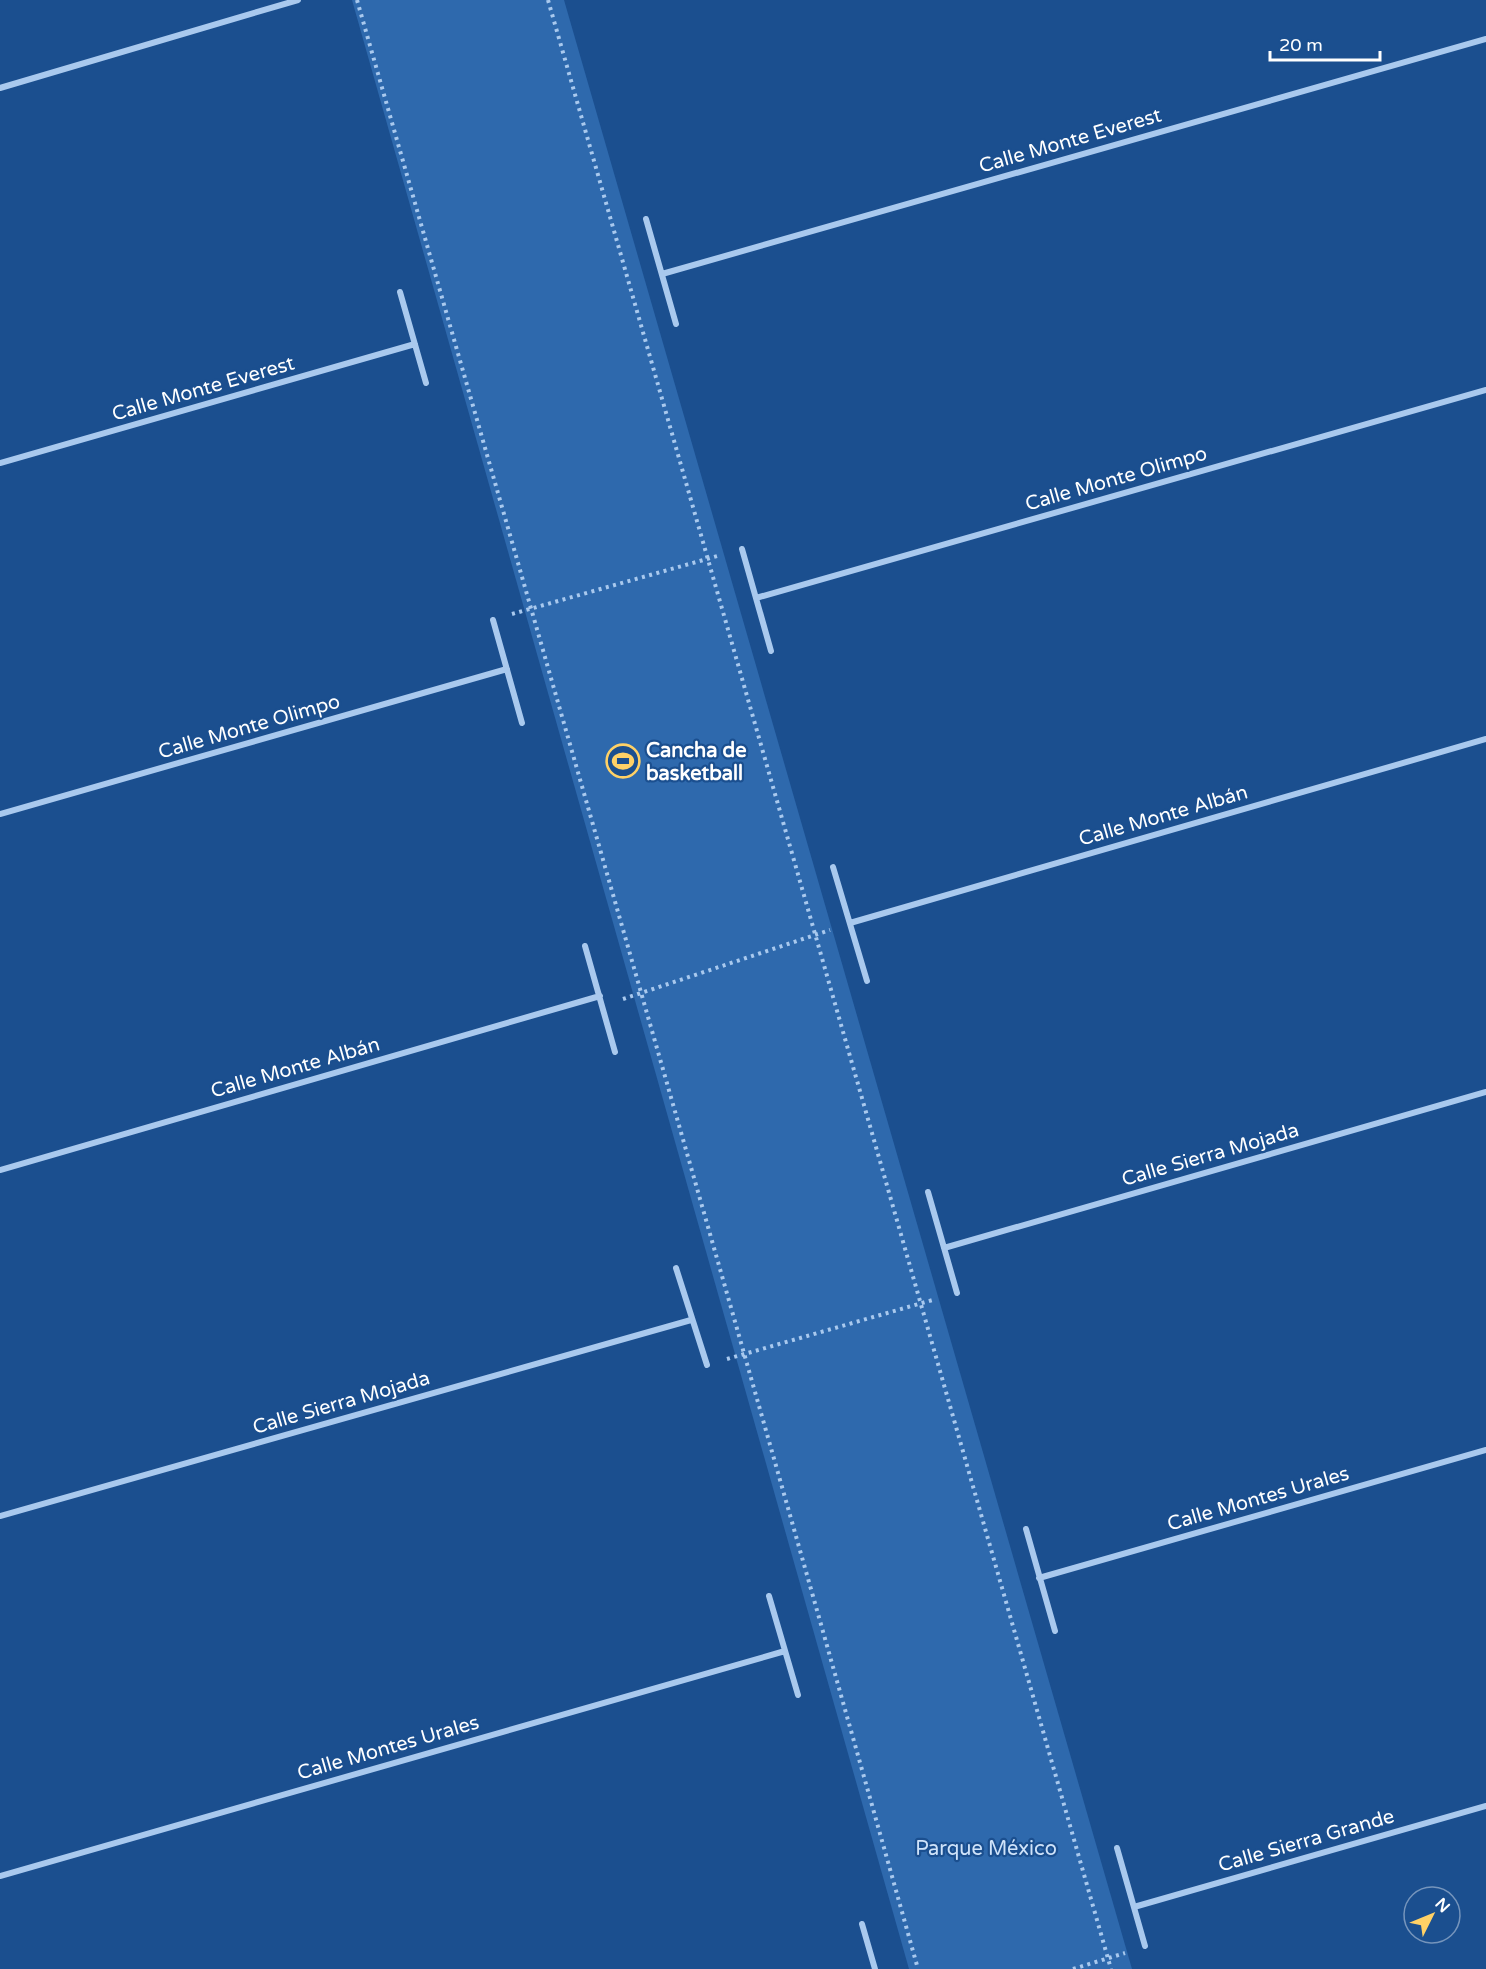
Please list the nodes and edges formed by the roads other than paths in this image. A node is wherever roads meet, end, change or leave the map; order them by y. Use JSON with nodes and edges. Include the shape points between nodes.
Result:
{"nodes":[{"id":1,"x":298,"y":0,"type":"edge"},
{"id":2,"x":1486,"y":39,"type":"edge"},
{"id":3,"x":0,"y":88,"type":"edge"},
{"id":4,"x":646,"y":219,"type":"dead end"},
{"id":5,"x":662,"y":274,"type":"junction"},
{"id":6,"x":400,"y":292,"type":"dead end"},
{"id":7,"x":676,"y":324,"type":"dead end"},
{"id":8,"x":415,"y":344,"type":"junction"},
{"id":9,"x":426,"y":383,"type":"dead end"},
{"id":10,"x":1486,"y":390,"type":"edge"},
{"id":11,"x":0,"y":463,"type":"edge"},
{"id":12,"x":742,"y":549,"type":"road end"},
{"id":13,"x":756,"y":598,"type":"junction"},
{"id":14,"x":493,"y":620,"type":"road end"},
{"id":15,"x":771,"y":651,"type":"dead end"},
{"id":16,"x":507,"y":669,"type":"junction"},
{"id":17,"x":522,"y":723,"type":"dead end"},
{"id":18,"x":1486,"y":739,"type":"edge"},
{"id":19,"x":0,"y":814,"type":"edge"},
{"id":20,"x":833,"y":867,"type":"dead end"},
{"id":21,"x":850,"y":923,"type":"junction"},
{"id":22,"x":585,"y":946,"type":"dead end"},
{"id":23,"x":867,"y":981,"type":"dead end"},
{"id":24,"x":600,"y":996,"type":"junction"},
{"id":25,"x":615,"y":1052,"type":"dead end"},
{"id":26,"x":1486,"y":1092,"type":"edge"},
{"id":27,"x":0,"y":1170,"type":"edge"},
{"id":28,"x":928,"y":1192,"type":"dead end"},
{"id":29,"x":944,"y":1248,"type":"junction"},
{"id":30,"x":676,"y":1268,"type":"dead end"},
{"id":31,"x":957,"y":1293,"type":"road end"},
{"id":32,"x":691,"y":1320,"type":"junction"},
{"id":33,"x":707,"y":1365,"type":"road end"},
{"id":34,"x":1486,"y":1450,"type":"edge"},
{"id":35,"x":0,"y":1516,"type":"edge"},
{"id":36,"x":1026,"y":1529,"type":"dead end"},
{"id":37,"x":1040,"y":1578,"type":"junction"},
{"id":38,"x":770,"y":1596,"type":"dead end"},
{"id":39,"x":1055,"y":1631,"type":"dead end"},
{"id":40,"x":785,"y":1651,"type":"junction"},
{"id":41,"x":798,"y":1695,"type":"dead end"},
{"id":42,"x":1486,"y":1806,"type":"edge"},
{"id":43,"x":1117,"y":1848,"type":"dead end"},
{"id":44,"x":0,"y":1875,"type":"edge"},
{"id":45,"x":1134,"y":1907,"type":"junction"},
{"id":46,"x":862,"y":1924,"type":"dead end"},
{"id":47,"x":1145,"y":1946,"type":"road end"},
{"id":48,"x":875,"y":1969,"type":"edge"}],
"edges":[{"from":1,"to":3,"type":"street"},
{"from":2,"to":5,"type":"street","name":"Calle Monte Everest"},
{"from":4,"to":5,"type":"street"},
{"from":5,"to":7,"type":"street"},
{"from":6,"to":8,"type":"street"},
{"from":8,"to":9,"type":"street"},
{"from":8,"to":11,"type":"street","name":"Calle Monte Everest"},
{"from":10,"to":13,"type":"street","name":"Calle Monte Olimpo"},
{"from":12,"to":13,"type":"street"},
{"from":13,"to":15,"type":"street"},
{"from":14,"to":16,"type":"street"},
{"from":16,"to":17,"type":"street"},
{"from":16,"to":19,"type":"street","name":"Calle Monte Olimpo"},
{"from":18,"to":21,"type":"street","name":"Calle Monte Albán"},
{"from":20,"to":21,"type":"street"},
{"from":21,"to":23,"type":"street"},
{"from":22,"to":24,"type":"street"},
{"from":24,"to":25,"type":"street"},
{"from":24,"to":27,"type":"street","name":"Calle Monte Albán"},
{"from":26,"to":29,"type":"street","name":"Calle Sierra Mojada"},
{"from":28,"to":29,"type":"street"},
{"from":29,"to":31,"type":"street"},
{"from":30,"to":32,"type":"street"},
{"from":32,"to":33,"type":"street"},
{"from":32,"to":35,"type":"street","name":"Calle Sierra Mojada"},
{"from":34,"to":37,"type":"street","name":"Calle Montes Urales"},
{"from":36,"to":37,"type":"street"},
{"from":37,"to":39,"type":"street"},
{"from":38,"to":40,"type":"street"},
{"from":40,"to":41,"type":"street"},
{"from":40,"to":44,"type":"street","name":"Calle Montes Urales"},
{"from":42,"to":45,"type":"street","name":"Calle Sierra Grande"},
{"from":43,"to":45,"type":"street"},
{"from":45,"to":47,"type":"street"},
{"from":46,"to":48,"type":"street"}]}
